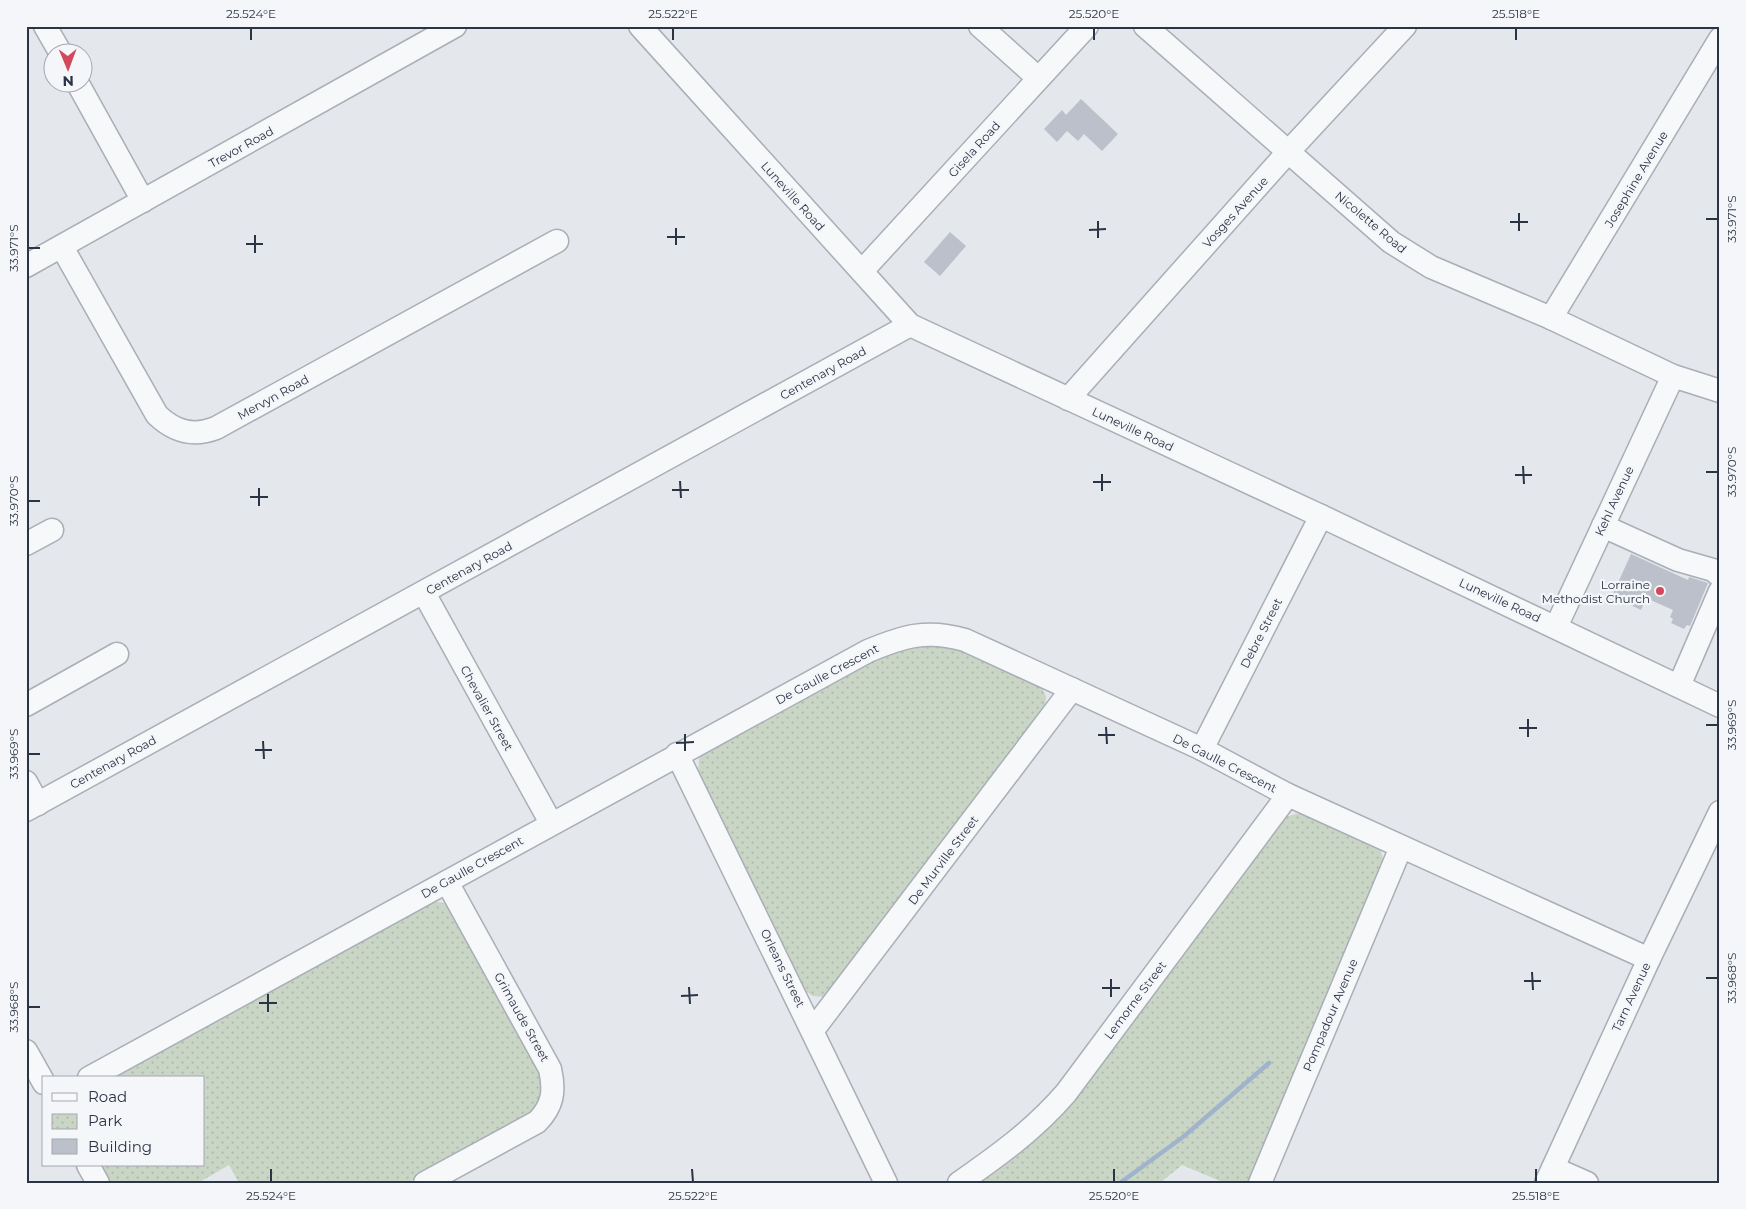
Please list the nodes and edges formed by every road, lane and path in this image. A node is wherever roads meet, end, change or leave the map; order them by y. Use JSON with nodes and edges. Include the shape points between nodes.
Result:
{"nodes":[{"id":1,"x":45,"y":26,"type":"edge"},
{"id":2,"x":455,"y":26,"type":"edge"},
{"id":3,"x":640,"y":26,"type":"edge"},
{"id":4,"x":980,"y":26,"type":"edge"},
{"id":5,"x":1087,"y":26,"type":"edge"},
{"id":6,"x":1145,"y":26,"type":"edge"},
{"id":7,"x":1405,"y":26,"type":"edge"},
{"id":8,"x":1720,"y":39,"type":"edge"},
{"id":9,"x":54,"y":42,"type":"edge"},
{"id":10,"x":1038,"y":78,"type":"junction"},
{"id":11,"x":83,"y":92,"type":"edge"},
{"id":12,"x":1289,"y":151,"type":"junction"},
{"id":13,"x":143,"y":201,"type":"junction"},
{"id":14,"x":557,"y":241,"type":"dead end"},
{"id":15,"x":62,"y":247,"type":"junction"},
{"id":16,"x":26,"y":266,"type":"edge"},
{"id":17,"x":862,"y":272,"type":"junction"},
{"id":18,"x":1552,"y":318,"type":"junction"},
{"id":19,"x":910,"y":325,"type":"junction"},
{"id":20,"x":1673,"y":376,"type":"junction"},
{"id":21,"x":1720,"y":391,"type":"edge"},
{"id":22,"x":1068,"y":399,"type":"junction"},
{"id":23,"x":1321,"y":516,"type":"junction"},
{"id":24,"x":1603,"y":526,"type":"junction"},
{"id":25,"x":52,"y":530,"type":"dead end"},
{"id":26,"x":26,"y":544,"type":"edge"},
{"id":27,"x":1720,"y":576,"type":"edge"},
{"id":28,"x":1720,"y":591,"type":"edge"},
{"id":29,"x":424,"y":593,"type":"junction"},
{"id":30,"x":1556,"y":627,"type":"junction"},
{"id":31,"x":117,"y":654,"type":"dead end"},
{"id":32,"x":1679,"y":686,"type":"junction"},
{"id":33,"x":1072,"y":689,"type":"junction"},
{"id":34,"x":26,"y":705,"type":"edge"},
{"id":35,"x":1720,"y":706,"type":"edge"},
{"id":36,"x":1202,"y":749,"type":"junction"},
{"id":37,"x":678,"y":754,"type":"junction"},
{"id":38,"x":26,"y":782,"type":"edge"},
{"id":39,"x":1288,"y":795,"type":"junction"},
{"id":40,"x":32,"y":807,"type":"edge"},
{"id":41,"x":1720,"y":812,"type":"edge"},
{"id":42,"x":551,"y":823,"type":"junction"},
{"id":43,"x":1401,"y":847,"type":"junction"},
{"id":44,"x":446,"y":882,"type":"junction"},
{"id":45,"x":1649,"y":959,"type":"junction"},
{"id":46,"x":813,"y":1030,"type":"junction"},
{"id":47,"x":26,"y":1051,"type":"edge"},
{"id":48,"x":93,"y":1076,"type":"edge"},
{"id":49,"x":42,"y":1079,"type":"edge"},
{"id":50,"x":89,"y":1166,"type":"edge"},
{"id":51,"x":1550,"y":1175,"type":"edge"},
{"id":52,"x":98,"y":1183,"type":"edge"},
{"id":53,"x":425,"y":1183,"type":"edge"},
{"id":54,"x":886,"y":1183,"type":"edge"},
{"id":55,"x":959,"y":1183,"type":"edge"},
{"id":56,"x":1260,"y":1183,"type":"edge"},
{"id":57,"x":1587,"y":1183,"type":"edge"}],
"edges":[{"from":1,"to":9,"type":"street"},
{"from":2,"to":13,"type":"street","name":"Trevor Road"},
{"from":3,"to":17,"type":"street","name":"Luneville Road"},
{"from":4,"to":10,"type":"street"},
{"from":5,"to":10,"type":"street","name":"Gisela Road"},
{"from":6,"to":12,"type":"street","name":"Nicolette Road"},
{"from":7,"to":12,"type":"street","name":"Vosges Avenue"},
{"from":8,"to":18,"type":"street","name":"Josephine Avenue"},
{"from":10,"to":17,"type":"street","name":"Gisela Road"},
{"from":11,"to":13,"type":"street"},
{"from":12,"to":18,"type":"street","name":"Nicolette Road","via":[[1407,253],[1431,267]]},
{"from":12,"to":22,"type":"street","name":"Vosges Avenue"},
{"from":13,"to":15,"type":"street","name":"Trevor Road"},
{"from":14,"to":15,"type":"street","name":"Mervyn Road","via":[[216,428],[191,434],[167,424],[157,415]]},
{"from":15,"to":16,"type":"street","name":"Trevor Road"},
{"from":17,"to":19,"type":"street","name":"Luneville Road"},
{"from":18,"to":20,"type":"street","name":"Nicolette Road"},
{"from":19,"to":22,"type":"street","name":"Luneville Road"},
{"from":19,"to":29,"type":"street","name":"Centenary Road"},
{"from":20,"to":21,"type":"street","name":"Nicolette Road"},
{"from":20,"to":24,"type":"street","name":"Kehl Avenue"},
{"from":22,"to":23,"type":"street","name":"Luneville Road"},
{"from":23,"to":30,"type":"street","name":"Luneville Road"},
{"from":23,"to":36,"type":"street","name":"Debre Street"},
{"from":24,"to":27,"type":"street","via":[[1678,560],[1713,570]]},
{"from":24,"to":30,"type":"street","name":"Kehl Avenue"},
{"from":25,"to":26,"type":"street"},
{"from":28,"to":32,"type":"street"},
{"from":29,"to":40,"type":"street","name":"Centenary Road"},
{"from":29,"to":42,"type":"street","name":"Chevalier Street"},
{"from":30,"to":32,"type":"street","name":"Luneville Road"},
{"from":31,"to":34,"type":"street"},
{"from":32,"to":35,"type":"street","name":"Luneville Road"},
{"from":33,"to":36,"type":"street","name":"De Gaulle Crescent"},
{"from":33,"to":37,"type":"street","name":"De Gaulle Crescent","via":[[965,640],[943,634],[917,634],[868,651]]},
{"from":33,"to":46,"type":"street","name":"De Murville Street"},
{"from":36,"to":39,"type":"street","name":"De Gaulle Crescent"},
{"from":37,"to":42,"type":"street","name":"De Gaulle Crescent"},
{"from":37,"to":46,"type":"street","name":"Orleans Street"},
{"from":38,"to":40,"type":"street"},
{"from":39,"to":43,"type":"street","name":"De Gaulle Crescent"},
{"from":39,"to":55,"type":"street","name":"Lemorne Street","via":[[1066,1093],[1042,1121]]},
{"from":41,"to":45,"type":"street","name":"Tarn Avenue"},
{"from":42,"to":44,"type":"street","name":"De Gaulle Crescent"},
{"from":43,"to":45,"type":"street","name":"De Gaulle Crescent"},
{"from":43,"to":56,"type":"street","name":"Pompadour Avenue"},
{"from":44,"to":48,"type":"street","name":"De Gaulle Crescent"},
{"from":44,"to":53,"type":"street","name":"Grimaude Street","via":[[550,1069],[554,1085],[548,1111],[537,1122]]},
{"from":45,"to":51,"type":"street","name":"Tarn Avenue"},
{"from":46,"to":54,"type":"street","name":"Orleans Street"},
{"from":47,"to":49,"type":"street"},
{"from":50,"to":52,"type":"street"},
{"from":51,"to":57,"type":"street"}]}
